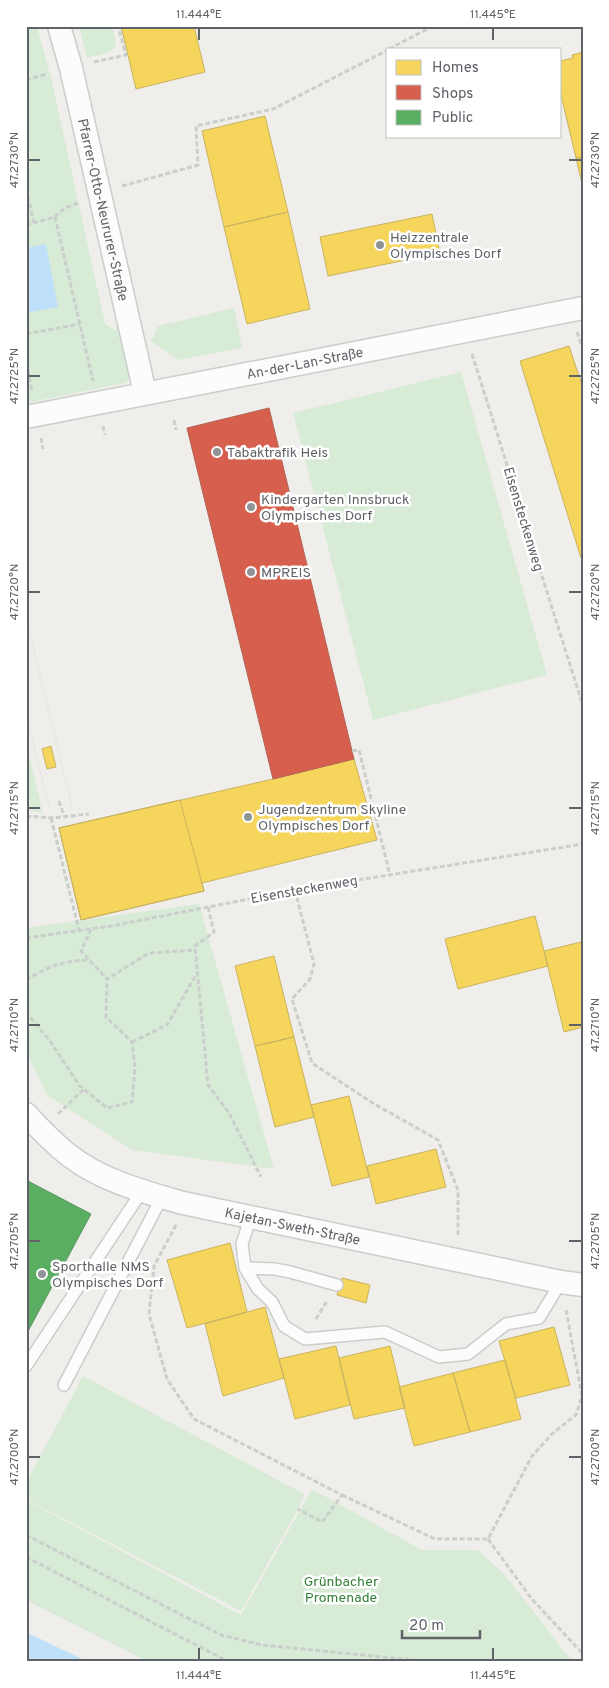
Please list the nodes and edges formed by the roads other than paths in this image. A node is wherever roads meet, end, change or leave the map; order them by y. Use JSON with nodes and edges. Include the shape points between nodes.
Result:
{"nodes":[{"id":1,"x":59,"y":26,"type":"edge"},
{"id":2,"x":583,"y":308,"type":"edge"},
{"id":3,"x":145,"y":393,"type":"junction"},
{"id":4,"x":26,"y":417,"type":"edge"},
{"id":5,"x":26,"y":1114,"type":"edge"},
{"id":6,"x":162,"y":1197,"type":"junction"},
{"id":7,"x":251,"y":1216,"type":"junction"},
{"id":8,"x":245,"y":1268,"type":"junction"},
{"id":9,"x":572,"y":1283,"type":"edge"},
{"id":10,"x":336,"y":1285,"type":"road end"},
{"id":11,"x":26,"y":1366,"type":"edge"},
{"id":12,"x":64,"y":1385,"type":"dead end"}],
"edges":[{"from":1,"to":3,"type":"street","name":"Pfarrer-Otto-Neururer-Straße"},
{"from":2,"to":3,"type":"street","name":"An-der-Lan-Straße"},
{"from":3,"to":4,"type":"street","name":"An-der-Lan-Straße"},
{"from":5,"to":6,"type":"street","name":"Kajetan-Sweth-Straße","via":[[71,1157],[105,1177]]},
{"from":6,"to":7,"type":"street","name":"Kajetan-Sweth-Straße"},
{"from":6,"to":11,"type":"lane"},
{"from":6,"to":12,"type":"lane"},
{"from":7,"to":8,"type":"lane","via":[[242,1244]]},
{"from":7,"to":9,"type":"street","name":"Kajetan-Sweth-Straße"},
{"from":8,"to":9,"type":"lane","via":[[258,1289],[272,1302],[284,1326],[305,1338],[384,1332],[439,1357],[468,1354],[506,1324],[539,1318]]},
{"from":8,"to":10,"type":"lane","via":[[275,1269]]}]}
